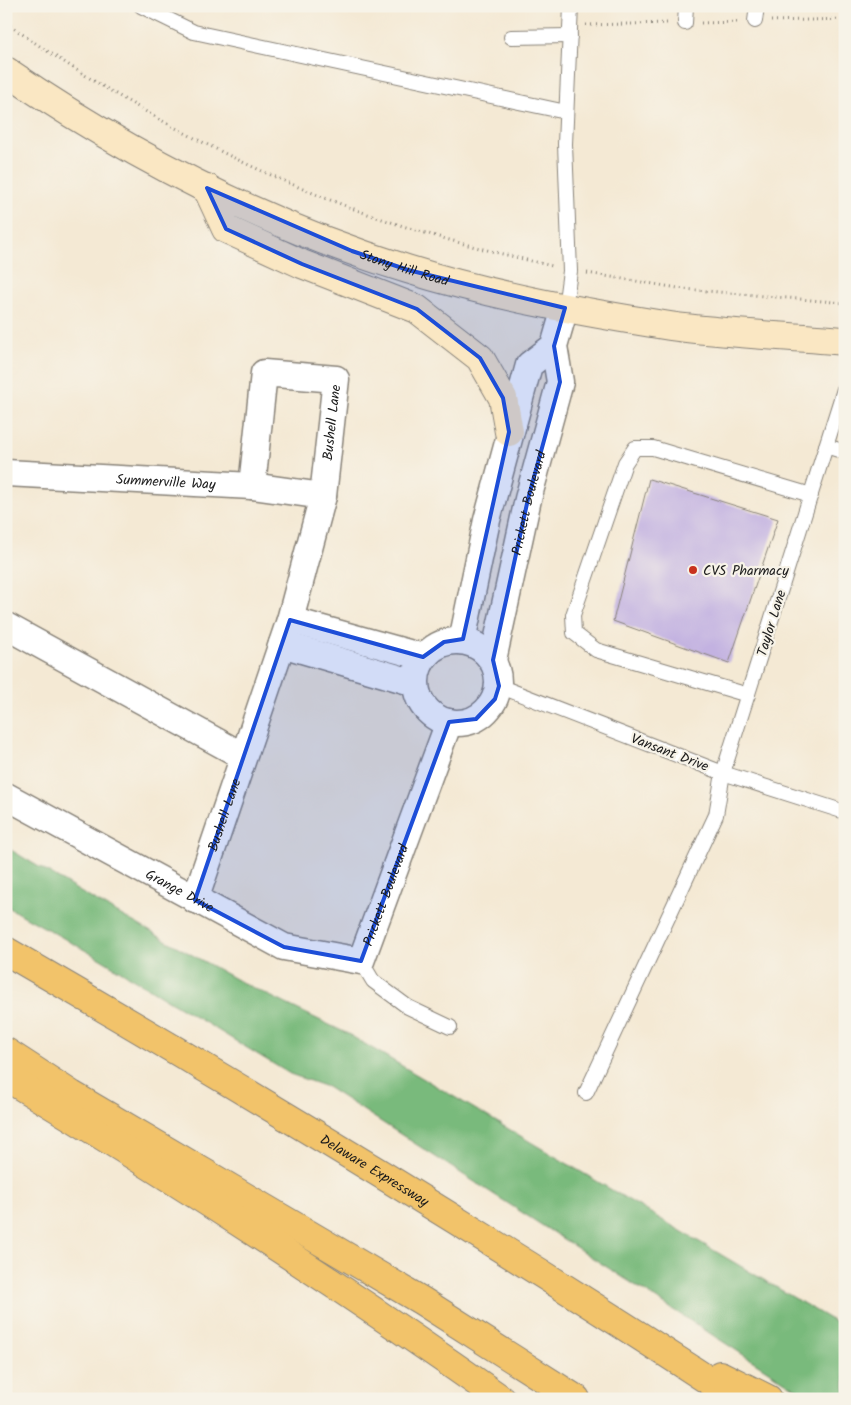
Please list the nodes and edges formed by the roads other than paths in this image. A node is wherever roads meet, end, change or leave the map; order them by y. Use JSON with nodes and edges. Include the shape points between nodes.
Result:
{"nodes":[{"id":1,"x":141,"y":6,"type":"edge"},
{"id":2,"x":571,"y":6,"type":"edge"},
{"id":3,"x":686,"y":6,"type":"edge"},
{"id":4,"x":756,"y":6,"type":"edge"},
{"id":5,"x":755,"y":21,"type":"road end"},
{"id":6,"x":685,"y":23,"type":"road end"},
{"id":7,"x":571,"y":31,"type":"junction"},
{"id":8,"x":511,"y":37,"type":"dead end"},
{"id":9,"x":6,"y":71,"type":"edge"},
{"id":10,"x":566,"y":112,"type":"junction"},
{"id":11,"x":207,"y":188,"type":"junction"},
{"id":12,"x":565,"y":308,"type":"junction"},
{"id":13,"x":845,"y":341,"type":"edge"},
{"id":14,"x":554,"y":346,"type":"junction"},
{"id":15,"x":845,"y":386,"type":"edge"},
{"id":16,"x":509,"y":432,"type":"junction"},
{"id":17,"x":826,"y":446,"type":"junction"},
{"id":18,"x":845,"y":452,"type":"edge"},
{"id":19,"x":6,"y":473,"type":"edge"},
{"id":20,"x":252,"y":486,"type":"junction"},
{"id":21,"x":811,"y":495,"type":"junction"},
{"id":22,"x":324,"y":496,"type":"junction"},
{"id":23,"x":6,"y":626,"type":"edge"},
{"id":24,"x":286,"y":632,"type":"junction"},
{"id":25,"x":462,"y":641,"type":"junction"},
{"id":26,"x":423,"y":657,"type":"junction"},
{"id":27,"x":493,"y":660,"type":"junction"},
{"id":28,"x":416,"y":684,"type":"junction"},
{"id":29,"x":498,"y":686,"type":"junction"},
{"id":30,"x":748,"y":695,"type":"junction"},
{"id":31,"x":449,"y":722,"type":"junction"},
{"id":32,"x":243,"y":756,"type":"junction"},
{"id":33,"x":723,"y":773,"type":"junction"},
{"id":34,"x":6,"y":796,"type":"edge"},
{"id":35,"x":845,"y":812,"type":"edge"},
{"id":36,"x":195,"y":900,"type":"junction"},
{"id":37,"x":6,"y":951,"type":"edge"},
{"id":38,"x":361,"y":961,"type":"junction"},
{"id":39,"x":450,"y":1027,"type":"dead end"},
{"id":40,"x":6,"y":1052,"type":"edge"},
{"id":41,"x":6,"y":1077,"type":"edge"},
{"id":42,"x":586,"y":1093,"type":"dead end"},
{"id":43,"x":633,"y":1331,"type":"junction"},
{"id":44,"x":501,"y":1399,"type":"edge"},
{"id":45,"x":576,"y":1399,"type":"edge"},
{"id":46,"x":736,"y":1399,"type":"edge"},
{"id":47,"x":768,"y":1399,"type":"edge"}],
"edges":[{"from":1,"to":10,"type":"lane","via":[[194,32]]},
{"from":2,"to":7,"type":"lane"},
{"from":3,"to":6,"type":"lane"},
{"from":4,"to":5,"type":"lane"},
{"from":7,"to":8,"type":"lane"},
{"from":7,"to":10,"type":"lane"},
{"from":9,"to":11,"type":"street","name":"Stony Hill Road","via":[[150,160]]},
{"from":10,"to":12,"type":"lane","via":[[570,271]]},
{"from":11,"to":12,"type":"street","name":"Stony Hill Road","via":[[299,229],[380,260],[482,290]]},
{"from":11,"to":16,"type":"street","via":[[226,228],[302,264],[417,309],[480,358],[503,398]]},
{"from":12,"to":13,"type":"street","name":"Stony Hill Road","via":[[673,326]]},
{"from":12,"to":14,"type":"street","name":"Prickett Boulevard"},
{"from":14,"to":16,"type":"street","via":[[530,365]]},
{"from":14,"to":27,"type":"street","name":"Prickett Boulevard","via":[[560,382],[528,499]]},
{"from":15,"to":17,"type":"lane","name":"Taylor Lane"},
{"from":16,"to":25,"type":"street"},
{"from":17,"to":18,"type":"lane"},
{"from":17,"to":21,"type":"lane","name":"Taylor Lane"},
{"from":19,"to":20,"type":"street","name":"Summerville Way"},
{"from":20,"to":22,"type":"street","name":"Summerville Way"},
{"from":20,"to":22,"type":"street","name":"Bushell Lane","via":[[264,372],[336,379]]},
{"from":21,"to":30,"type":"lane","name":"Taylor Lane"},
{"from":21,"to":30,"type":"lane","via":[[654,448],[635,448],[625,463],[573,615],[574,634],[596,650]]},
{"from":22,"to":24,"type":"street","name":"Bushell Lane"},
{"from":23,"to":32,"type":"street"},
{"from":24,"to":26,"type":"street"},
{"from":24,"to":28,"type":"street"},
{"from":24,"to":32,"type":"street","name":"Bushell Lane"},
{"from":25,"to":26,"type":"street","via":[[444,642]]},
{"from":25,"to":27,"type":"street","via":[[484,650]]},
{"from":26,"to":28,"type":"street","via":[[417,670]]},
{"from":27,"to":29,"type":"street"},
{"from":28,"to":31,"type":"street","via":[[418,698],[425,709],[436,718]]},
{"from":29,"to":31,"type":"street","via":[[486,711],[476,719]]},
{"from":29,"to":33,"type":"lane","name":"Vansant Drive"},
{"from":30,"to":33,"type":"lane","name":"Taylor Lane"},
{"from":31,"to":38,"type":"street","name":"Prickett Boulevard"},
{"from":32,"to":36,"type":"street","name":"Bushell Lane"},
{"from":33,"to":35,"type":"lane","name":"Vansant Drive"},
{"from":33,"to":42,"type":"lane","name":"Taylor Lane","via":[[716,815]]},
{"from":34,"to":36,"type":"street","name":"Grange Drive"},
{"from":36,"to":38,"type":"street","name":"Grange Drive","via":[[284,947]]},
{"from":37,"to":43,"type":"highway","name":"Delaware Expressway","via":[[227,1079]]},
{"from":38,"to":39,"type":"lane","name":"Prickett Boulevard","via":[[374,981],[394,996]]},
{"from":40,"to":45,"type":"highway","via":[[72,1095],[422,1301]]},
{"from":41,"to":44,"type":"highway","via":[[316,1272]]},
{"from":43,"to":46,"type":"highway","name":"Delaware Expressway"},
{"from":43,"to":47,"type":"highway"}]}
